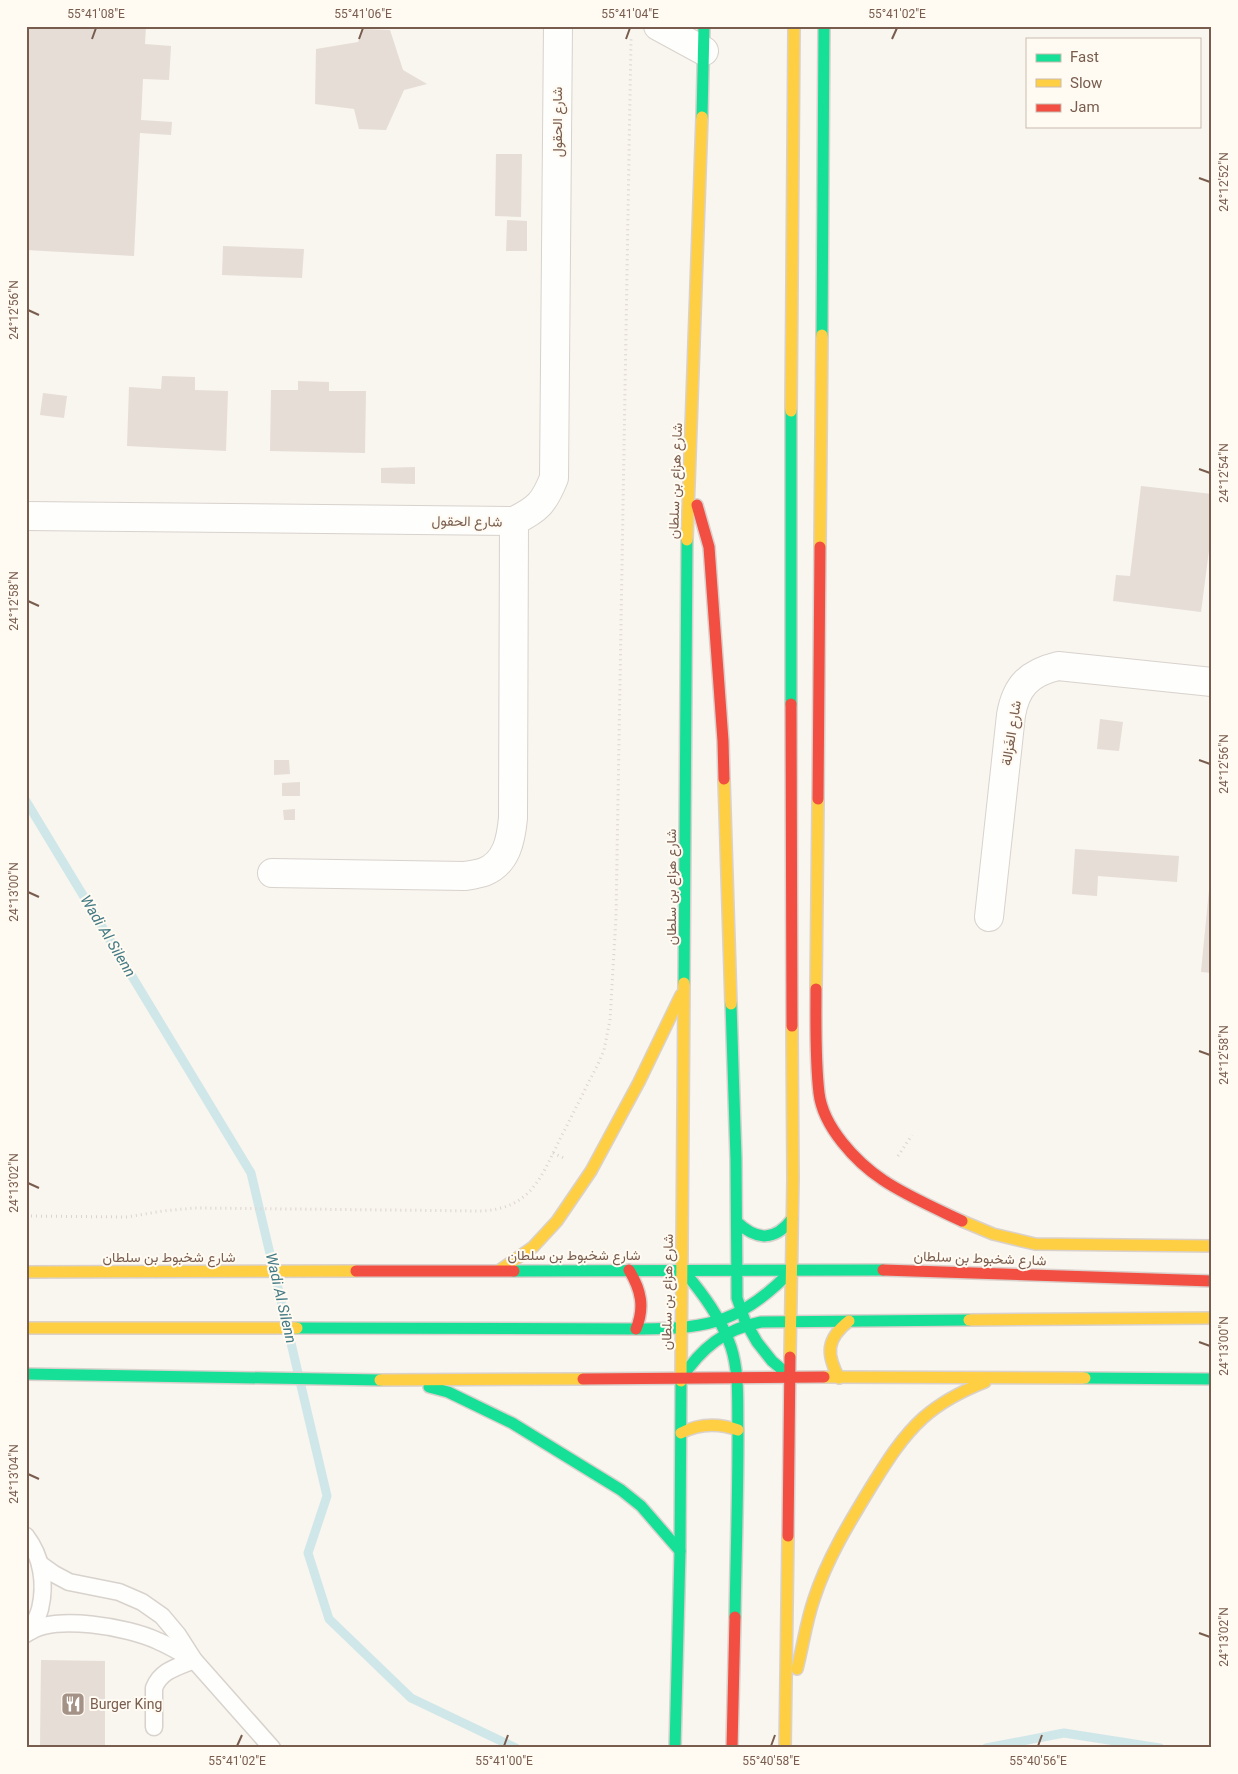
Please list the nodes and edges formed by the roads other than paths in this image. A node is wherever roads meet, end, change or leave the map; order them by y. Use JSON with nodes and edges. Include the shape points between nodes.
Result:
{"nodes":[{"id":1,"x":558,"y":26,"type":"edge"},
{"id":2,"x":658,"y":26,"type":"edge"},
{"id":3,"x":794,"y":26,"type":"edge"},
{"id":4,"x":824,"y":26,"type":"edge"},
{"id":5,"x":704,"y":39,"type":"edge"},
{"id":6,"x":690,"y":480,"type":"junction"},
{"id":7,"x":26,"y":516,"type":"edge"},
{"id":8,"x":514,"y":521,"type":"junction"},
{"id":9,"x":1212,"y":682,"type":"edge"},
{"id":10,"x":272,"y":873,"type":"dead end"},
{"id":11,"x":989,"y":917,"type":"dead end"},
{"id":12,"x":685,"y":987,"type":"junction"},
{"id":13,"x":792,"y":1219,"type":"junction"},
{"id":14,"x":737,"y":1222,"type":"junction"},
{"id":15,"x":1212,"y":1246,"type":"edge"},
{"id":16,"x":500,"y":1270,"type":"junction"},
{"id":17,"x":629,"y":1270,"type":"junction"},
{"id":18,"x":683,"y":1270,"type":"junction"},
{"id":19,"x":736,"y":1270,"type":"junction"},
{"id":20,"x":792,"y":1270,"type":"junction"},
{"id":21,"x":26,"y":1272,"type":"edge"},
{"id":22,"x":1212,"y":1281,"type":"edge"},
{"id":23,"x":740,"y":1312,"type":"junction"},
{"id":24,"x":1212,"y":1318,"type":"edge"},
{"id":25,"x":791,"y":1320,"type":"junction"},
{"id":26,"x":720,"y":1321,"type":"junction"},
{"id":27,"x":849,"y":1321,"type":"junction"},
{"id":28,"x":747,"y":1324,"type":"junction"},
{"id":29,"x":26,"y":1328,"type":"edge"},
{"id":30,"x":682,"y":1328,"type":"junction"},
{"id":31,"x":636,"y":1329,"type":"junction"},
{"id":32,"x":726,"y":1333,"type":"junction"},
{"id":33,"x":26,"y":1374,"type":"edge"},
{"id":34,"x":791,"y":1378,"type":"junction"},
{"id":35,"x":840,"y":1378,"type":"junction"},
{"id":36,"x":999,"y":1378,"type":"junction"},
{"id":37,"x":681,"y":1379,"type":"junction"},
{"id":38,"x":737,"y":1379,"type":"junction"},
{"id":39,"x":1212,"y":1379,"type":"edge"},
{"id":40,"x":406,"y":1380,"type":"junction"},
{"id":41,"x":738,"y":1430,"type":"junction"},
{"id":42,"x":681,"y":1433,"type":"junction"},
{"id":43,"x":26,"y":1536,"type":"edge"},
{"id":44,"x":680,"y":1551,"type":"junction"},
{"id":45,"x":40,"y":1564,"type":"junction"},
{"id":46,"x":28,"y":1633,"type":"edge"},
{"id":47,"x":194,"y":1660,"type":"junction"},
{"id":48,"x":786,"y":1716,"type":"junction"},
{"id":49,"x":154,"y":1727,"type":"dead end"},
{"id":50,"x":272,"y":1748,"type":"edge"},
{"id":51,"x":675,"y":1748,"type":"edge"},
{"id":52,"x":732,"y":1748,"type":"edge"},
{"id":53,"x":785,"y":1748,"type":"edge"}],
"edges":[{"from":1,"to":8,"type":"street","name":"شارع الحقول","via":[[554,478],[546,497],[532,512]]},
{"from":2,"to":5,"type":"street"},
{"from":3,"to":13,"type":"main road","via":[[790,553]]},
{"from":4,"to":15,"type":"main road","via":[[816,1034],[819,1094],[825,1115],[845,1147],[883,1180],[993,1234],[1035,1244]]},
{"from":5,"to":6,"type":"main road","name":"شارع هزاع بن سلطان"},
{"from":6,"to":12,"type":"main road","name":"شارع هزاع بن سلطان"},
{"from":6,"to":14,"type":"main road","via":[[709,547],[718,668]]},
{"from":7,"to":8,"type":"street","name":"شارع الحقول"},
{"from":8,"to":10,"type":"street","via":[[513,818],[511,838],[503,858],[486,871],[465,876]]},
{"from":9,"to":11,"type":"street","name":"شارع الغَزالة","via":[[1058,666],[1031,677],[1021,687],[1011,715]]},
{"from":12,"to":16,"type":"main road","via":[[591,1172],[557,1221],[532,1247]]},
{"from":12,"to":18,"type":"main road","name":"شارع هزاع بن سلطان"},
{"from":13,"to":14,"type":"main road","via":[[780,1232],[771,1236],[752,1234]]},
{"from":13,"to":20,"type":"main road"},
{"from":14,"to":19,"type":"main road"},
{"from":16,"to":17,"type":"main road","name":"شارع شخبوط بن سلطان"},
{"from":16,"to":21,"type":"main road","name":"شارع شخبوط بن سلطان"},
{"from":17,"to":18,"type":"main road","name":"شارع شخبوط بن سلطان"},
{"from":17,"to":31,"type":"main road","via":[[643,1300],[641,1320]]},
{"from":18,"to":19,"type":"main road","name":"شارع شخبوط بن سلطان"},
{"from":18,"to":26,"type":"main road"},
{"from":18,"to":30,"type":"main road","name":"شارع هزاع بن سلطان"},
{"from":19,"to":20,"type":"main road","name":"شارع شخبوط بن سلطان"},
{"from":19,"to":23,"type":"main road"},
{"from":20,"to":22,"type":"main road","name":"شارع شخبوط بن سلطان"},
{"from":20,"to":23,"type":"main road","via":[[769,1293]]},
{"from":20,"to":25,"type":"main road"},
{"from":23,"to":26,"type":"main road"},
{"from":23,"to":28,"type":"main road"},
{"from":24,"to":27,"type":"main road"},
{"from":25,"to":27,"type":"main road"},
{"from":25,"to":28,"type":"main road"},
{"from":25,"to":34,"type":"main road"},
{"from":26,"to":30,"type":"main road"},
{"from":26,"to":32,"type":"main road"},
{"from":27,"to":35,"type":"main road","via":[[840,1327],[830,1346],[833,1368]]},
{"from":28,"to":32,"type":"main road"},
{"from":28,"to":34,"type":"main road","via":[[765,1354]]},
{"from":29,"to":31,"type":"main road"},
{"from":30,"to":31,"type":"main road"},
{"from":30,"to":37,"type":"main road","name":"شارع هزاع بن سلطان"},
{"from":32,"to":37,"type":"main road","via":[[700,1352]]},
{"from":32,"to":38,"type":"main road"},
{"from":33,"to":40,"type":"main road"},
{"from":34,"to":35,"type":"main road"},
{"from":34,"to":38,"type":"main road"},
{"from":34,"to":48,"type":"main road"},
{"from":35,"to":36,"type":"main road"},
{"from":36,"to":39,"type":"main road"},
{"from":36,"to":48,"type":"main road","via":[[946,1400],[924,1417],[903,1437],[878,1474],[845,1528],[813,1601]]},
{"from":37,"to":38,"type":"main road"},
{"from":37,"to":40,"type":"main road"},
{"from":37,"to":42,"type":"main road","name":"شارع هزاع بن سلطان"},
{"from":38,"to":41,"type":"main road"},
{"from":40,"to":44,"type":"main road","via":[[448,1392],[480,1406],[621,1490],[642,1506]]},
{"from":41,"to":42,"type":"main road","via":[[714,1424]]},
{"from":41,"to":52,"type":"main road"},
{"from":42,"to":44,"type":"main road","name":"شارع هزاع بن سلطان"},
{"from":43,"to":45,"type":"lane"},
{"from":44,"to":51,"type":"main road","name":"شارع هزاع بن سلطان"},
{"from":45,"to":46,"type":"lane","via":[[43,1587],[40,1610]]},
{"from":45,"to":47,"type":"lane","via":[[69,1582],[119,1592],[142,1602],[162,1616]]},
{"from":46,"to":47,"type":"lane","via":[[52,1624],[88,1624],[123,1629],[157,1640]]},
{"from":47,"to":49,"type":"lane","via":[[165,1672],[156,1682]]},
{"from":47,"to":50,"type":"lane"},
{"from":48,"to":53,"type":"main road"}]}
